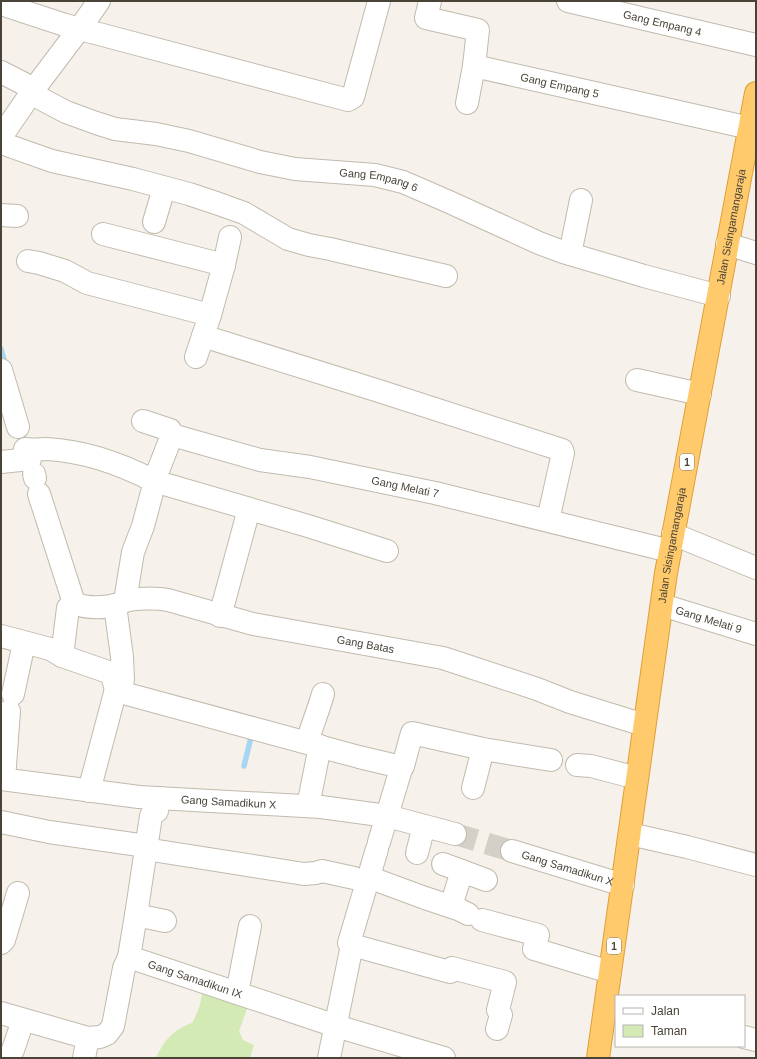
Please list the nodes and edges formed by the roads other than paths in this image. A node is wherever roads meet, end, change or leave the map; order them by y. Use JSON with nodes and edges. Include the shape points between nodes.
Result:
{"nodes":[{"id":1,"x":99,"y":1,"type":"edge"},
{"id":2,"x":378,"y":1,"type":"edge"},
{"id":3,"x":430,"y":1,"type":"edge"},
{"id":4,"x":568,"y":1,"type":"edge"},
{"id":5,"x":1,"y":4,"type":"edge"},
{"id":6,"x":80,"y":28,"type":"junction"},
{"id":7,"x":756,"y":46,"type":"edge"},
{"id":8,"x":474,"y":66,"type":"junction"},
{"id":9,"x":1,"y":72,"type":"edge"},
{"id":10,"x":32,"y":91,"type":"junction"},
{"id":11,"x":756,"y":93,"type":"edge"},
{"id":12,"x":467,"y":103,"type":"dead end"},
{"id":13,"x":753,"y":127,"type":"edge"},
{"id":14,"x":1,"y":138,"type":"edge"},
{"id":15,"x":1,"y":144,"type":"edge"},
{"id":16,"x":164,"y":188,"type":"junction"},
{"id":17,"x":581,"y":200,"type":"dead end"},
{"id":18,"x":154,"y":222,"type":"dead end"},
{"id":19,"x":103,"y":234,"type":"dead end"},
{"id":20,"x":230,"y":237,"type":"dead end"},
{"id":21,"x":727,"y":244,"type":"junction"},
{"id":22,"x":756,"y":253,"type":"edge"},
{"id":23,"x":570,"y":254,"type":"junction"},
{"id":24,"x":28,"y":261,"type":"dead end"},
{"id":25,"x":224,"y":265,"type":"junction"},
{"id":26,"x":446,"y":276,"type":"dead end"},
{"id":27,"x":719,"y":296,"type":"junction"},
{"id":28,"x":210,"y":315,"type":"junction"},
{"id":29,"x":203,"y":336,"type":"junction"},
{"id":30,"x":196,"y":357,"type":"dead end"},
{"id":31,"x":1,"y":371,"type":"edge"},
{"id":32,"x":637,"y":380,"type":"dead end"},
{"id":33,"x":700,"y":394,"type":"junction"},
{"id":34,"x":143,"y":421,"type":"dead end"},
{"id":35,"x":172,"y":435,"type":"junction"},
{"id":36,"x":30,"y":459,"type":"junction"},
{"id":37,"x":1,"y":462,"type":"edge"},
{"id":38,"x":155,"y":481,"type":"junction"},
{"id":39,"x":249,"y":509,"type":"junction"},
{"id":40,"x":548,"y":520,"type":"junction"},
{"id":41,"x":672,"y":543,"type":"junction"},
{"id":42,"x":387,"y":551,"type":"dead end"},
{"id":43,"x":756,"y":568,"type":"edge"},
{"id":44,"x":120,"y":603,"type":"junction"},
{"id":45,"x":77,"y":605,"type":"junction"},
{"id":46,"x":662,"y":605,"type":"junction"},
{"id":47,"x":220,"y":616,"type":"junction"},
{"id":48,"x":756,"y":634,"type":"edge"},
{"id":49,"x":1,"y":636,"type":"edge"},
{"id":50,"x":24,"y":642,"type":"junction"},
{"id":51,"x":62,"y":656,"type":"junction"},
{"id":52,"x":118,"y":680,"type":"junction"},
{"id":53,"x":323,"y":694,"type":"dead end"},
{"id":54,"x":644,"y":725,"type":"junction"},
{"id":55,"x":314,"y":744,"type":"junction"},
{"id":56,"x":483,"y":748,"type":"junction"},
{"id":57,"x":551,"y":760,"type":"dead end"},
{"id":58,"x":577,"y":765,"type":"dead end"},
{"id":59,"x":401,"y":767,"type":"junction"},
{"id":60,"x":637,"y":778,"type":"junction"},
{"id":61,"x":2,"y":779,"type":"edge"},
{"id":62,"x":473,"y":788,"type":"dead end"},
{"id":63,"x":89,"y":791,"type":"junction"},
{"id":64,"x":159,"y":798,"type":"junction"},
{"id":65,"x":308,"y":806,"type":"junction"},
{"id":66,"x":387,"y":816,"type":"junction"},
{"id":67,"x":1,"y":822,"type":"edge"},
{"id":68,"x":424,"y":826,"type":"junction"},
{"id":69,"x":455,"y":834,"type":"tunnel mouth"},
{"id":70,"x":630,"y":834,"type":"junction"},
{"id":71,"x":150,"y":849,"type":"junction"},
{"id":72,"x":512,"y":851,"type":"tunnel mouth"},
{"id":73,"x":417,"y":853,"type":"dead end"},
{"id":74,"x":756,"y":865,"type":"edge"},
{"id":75,"x":364,"y":879,"type":"junction"},
{"id":76,"x":486,"y":880,"type":"dead end"},
{"id":77,"x":623,"y":885,"type":"junction"},
{"id":78,"x":18,"y":893,"type":"dead end"},
{"id":79,"x":467,"y":913,"type":"junction"},
{"id":80,"x":136,"y":916,"type":"junction"},
{"id":81,"x":165,"y":921,"type":"dead end"},
{"id":82,"x":250,"y":926,"type":"dead end"},
{"id":83,"x":1,"y":943,"type":"edge"},
{"id":84,"x":352,"y":945,"type":"junction"},
{"id":85,"x":129,"y":957,"type":"junction"},
{"id":86,"x":610,"y":972,"type":"junction"},
{"id":87,"x":237,"y":993,"type":"junction"},
{"id":88,"x":611,"y":1005,"type":"edge"},
{"id":89,"x":1,"y":1013,"type":"edge"},
{"id":90,"x":23,"y":1020,"type":"junction"},
{"id":91,"x":336,"y":1026,"type":"junction"},
{"id":92,"x":497,"y":1028,"type":"dead end"},
{"id":93,"x":745,"y":1037,"type":"edge"},
{"id":94,"x":756,"y":1040,"type":"edge"},
{"id":95,"x":86,"y":1048,"type":"edge"},
{"id":96,"x":8,"y":1058,"type":"edge"},
{"id":97,"x":329,"y":1058,"type":"edge"},
{"id":98,"x":444,"y":1058,"type":"edge"},
{"id":99,"x":598,"y":1058,"type":"edge"}],
"edges":[{"from":1,"to":6,"type":"street"},
{"from":2,"to":6,"type":"street","via":[[354,97],[348,100]]},
{"from":3,"to":8,"type":"street","via":[[426,18],[478,30]]},
{"from":4,"to":7,"type":"street","name":"Gang Empang 4"},
{"from":5,"to":6,"type":"street"},
{"from":6,"to":10,"type":"street"},
{"from":8,"to":12,"type":"street"},
{"from":8,"to":13,"type":"street","name":"Gang Empang 5"},
{"from":9,"to":10,"type":"street","name":"Gang Empang 6"},
{"from":10,"to":14,"type":"street"},
{"from":10,"to":23,"type":"street","name":"Gang Empang 6","via":[[66,112],[115,129],[156,134],[295,170],[375,175],[403,182],[539,243]]},
{"from":11,"to":13,"type":"highway","name":"Jalan Sisingamangaraja","number":"1"},
{"from":13,"to":21,"type":"highway","name":"Jalan Sisingamangaraja","number":"1"},
{"from":15,"to":16,"type":"street","via":[[52,160]]},
{"from":16,"to":18,"type":"street"},
{"from":16,"to":26,"type":"street","via":[[244,213],[288,239]]},
{"from":17,"to":23,"type":"street"},
{"from":19,"to":25,"type":"street"},
{"from":20,"to":25,"type":"street"},
{"from":21,"to":22,"type":"street"},
{"from":21,"to":27,"type":"highway","name":"Jalan Sisingamangaraja","number":"1"},
{"from":23,"to":27,"type":"street","name":"Gang Empang 6"},
{"from":24,"to":28,"type":"street","via":[[65,271],[87,283]]},
{"from":25,"to":28,"type":"street"},
{"from":27,"to":33,"type":"highway","name":"Jalan Sisingamangaraja","number":"1"},
{"from":28,"to":29,"type":"street"},
{"from":29,"to":30,"type":"street"},
{"from":29,"to":40,"type":"street","via":[[562,450]]},
{"from":31,"to":36,"type":"street"},
{"from":32,"to":33,"type":"street"},
{"from":33,"to":41,"type":"highway","name":"Jalan Sisingamangaraja","number":"1"},
{"from":34,"to":35,"type":"street","name":"Gang Melati 7","via":[[170,430]]},
{"from":35,"to":38,"type":"street"},
{"from":35,"to":40,"type":"street","name":"Gang Melati 7","via":[[260,460],[310,466]]},
{"from":36,"to":37,"type":"street"},
{"from":36,"to":38,"type":"street","via":[[47,449],[85,455],[131,469]]},
{"from":36,"to":45,"type":"street"},
{"from":38,"to":39,"type":"street"},
{"from":38,"to":44,"type":"street"},
{"from":39,"to":42,"type":"street"},
{"from":39,"to":47,"type":"street"},
{"from":40,"to":41,"type":"street","name":"Gang Melati 7"},
{"from":41,"to":43,"type":"street","name":"Gang Melati 7"},
{"from":41,"to":46,"type":"highway","name":"Jalan Sisingamangaraja","number":"1"},
{"from":44,"to":45,"type":"street","name":"Gang Batas","via":[[107,606]]},
{"from":44,"to":47,"type":"street","name":"Gang Batas","via":[[156,598]]},
{"from":44,"to":52,"type":"street"},
{"from":45,"to":51,"type":"street","via":[[68,608]]},
{"from":46,"to":48,"type":"street","name":"Gang Melati 9"},
{"from":46,"to":54,"type":"highway","name":"Jalan Sisingamangaraja","number":"1"},
{"from":47,"to":54,"type":"street","name":"Gang Batas","via":[[260,626],[443,658]]},
{"from":49,"to":50,"type":"street"},
{"from":50,"to":51,"type":"street","via":[[50,649]]},
{"from":50,"to":61,"type":"street","via":[[11,703]]},
{"from":51,"to":52,"type":"street","via":[[111,673]]},
{"from":52,"to":55,"type":"street","via":[[127,694]]},
{"from":52,"to":63,"type":"street"},
{"from":53,"to":55,"type":"street","via":[[313,721]]},
{"from":54,"to":60,"type":"highway","name":"Jalan Sisingamangaraja","number":"1"},
{"from":55,"to":59,"type":"street"},
{"from":55,"to":65,"type":"street"},
{"from":56,"to":57,"type":"street"},
{"from":56,"to":59,"type":"street","via":[[412,733]]},
{"from":56,"to":62,"type":"street"},
{"from":58,"to":60,"type":"street"},
{"from":59,"to":66,"type":"street"},
{"from":60,"to":70,"type":"highway","name":"Jalan Sisingamangaraja","number":"1"},
{"from":61,"to":63,"type":"street","name":"Gang Samadikun X"},
{"from":63,"to":64,"type":"street","name":"Gang Samadikun X"},
{"from":64,"to":65,"type":"street","name":"Gang Samadikun X"},
{"from":64,"to":71,"type":"street","via":[[157,811],[151,816]]},
{"from":65,"to":66,"type":"street","name":"Gang Samadikun X"},
{"from":66,"to":68,"type":"street","name":"Gang Samadikun X"},
{"from":66,"to":75,"type":"street"},
{"from":67,"to":71,"type":"street"},
{"from":68,"to":69,"type":"street","name":"Gang Samadikun X"},
{"from":68,"to":73,"type":"street"},
{"from":70,"to":74,"type":"street"},
{"from":70,"to":77,"type":"highway","number":"1"},
{"from":71,"to":75,"type":"street","via":[[304,874],[322,871]]},
{"from":71,"to":80,"type":"street"},
{"from":72,"to":77,"type":"street","name":"Gang Samadikun X"},
{"from":75,"to":79,"type":"street"},
{"from":75,"to":84,"type":"street","via":[[350,942]]},
{"from":76,"to":79,"type":"street","via":[[452,868]]},
{"from":77,"to":86,"type":"highway","number":"1"},
{"from":78,"to":83,"type":"street"},
{"from":79,"to":86,"type":"street","via":[[538,935],[534,949]]},
{"from":80,"to":81,"type":"street"},
{"from":80,"to":85,"type":"street"},
{"from":82,"to":87,"type":"street"},
{"from":84,"to":91,"type":"street"},
{"from":84,"to":92,"type":"street","via":[[450,972],[452,968],[505,982],[498,1010],[501,1015]]},
{"from":85,"to":87,"type":"street","name":"Gang Samadikun IX"},
{"from":85,"to":95,"type":"street","via":[[124,968],[114,1026]]},
{"from":86,"to":88,"type":"highway","number":"1"},
{"from":87,"to":91,"type":"street","name":"Gang Samadikun IX"},
{"from":88,"to":99,"type":"highway","number":"1"},
{"from":89,"to":90,"type":"street"},
{"from":90,"to":95,"type":"street"},
{"from":90,"to":96,"type":"street"},
{"from":91,"to":97,"type":"street"},
{"from":91,"to":98,"type":"street","name":"Gang Samadikun IX"},
{"from":93,"to":94,"type":"street"}]}
